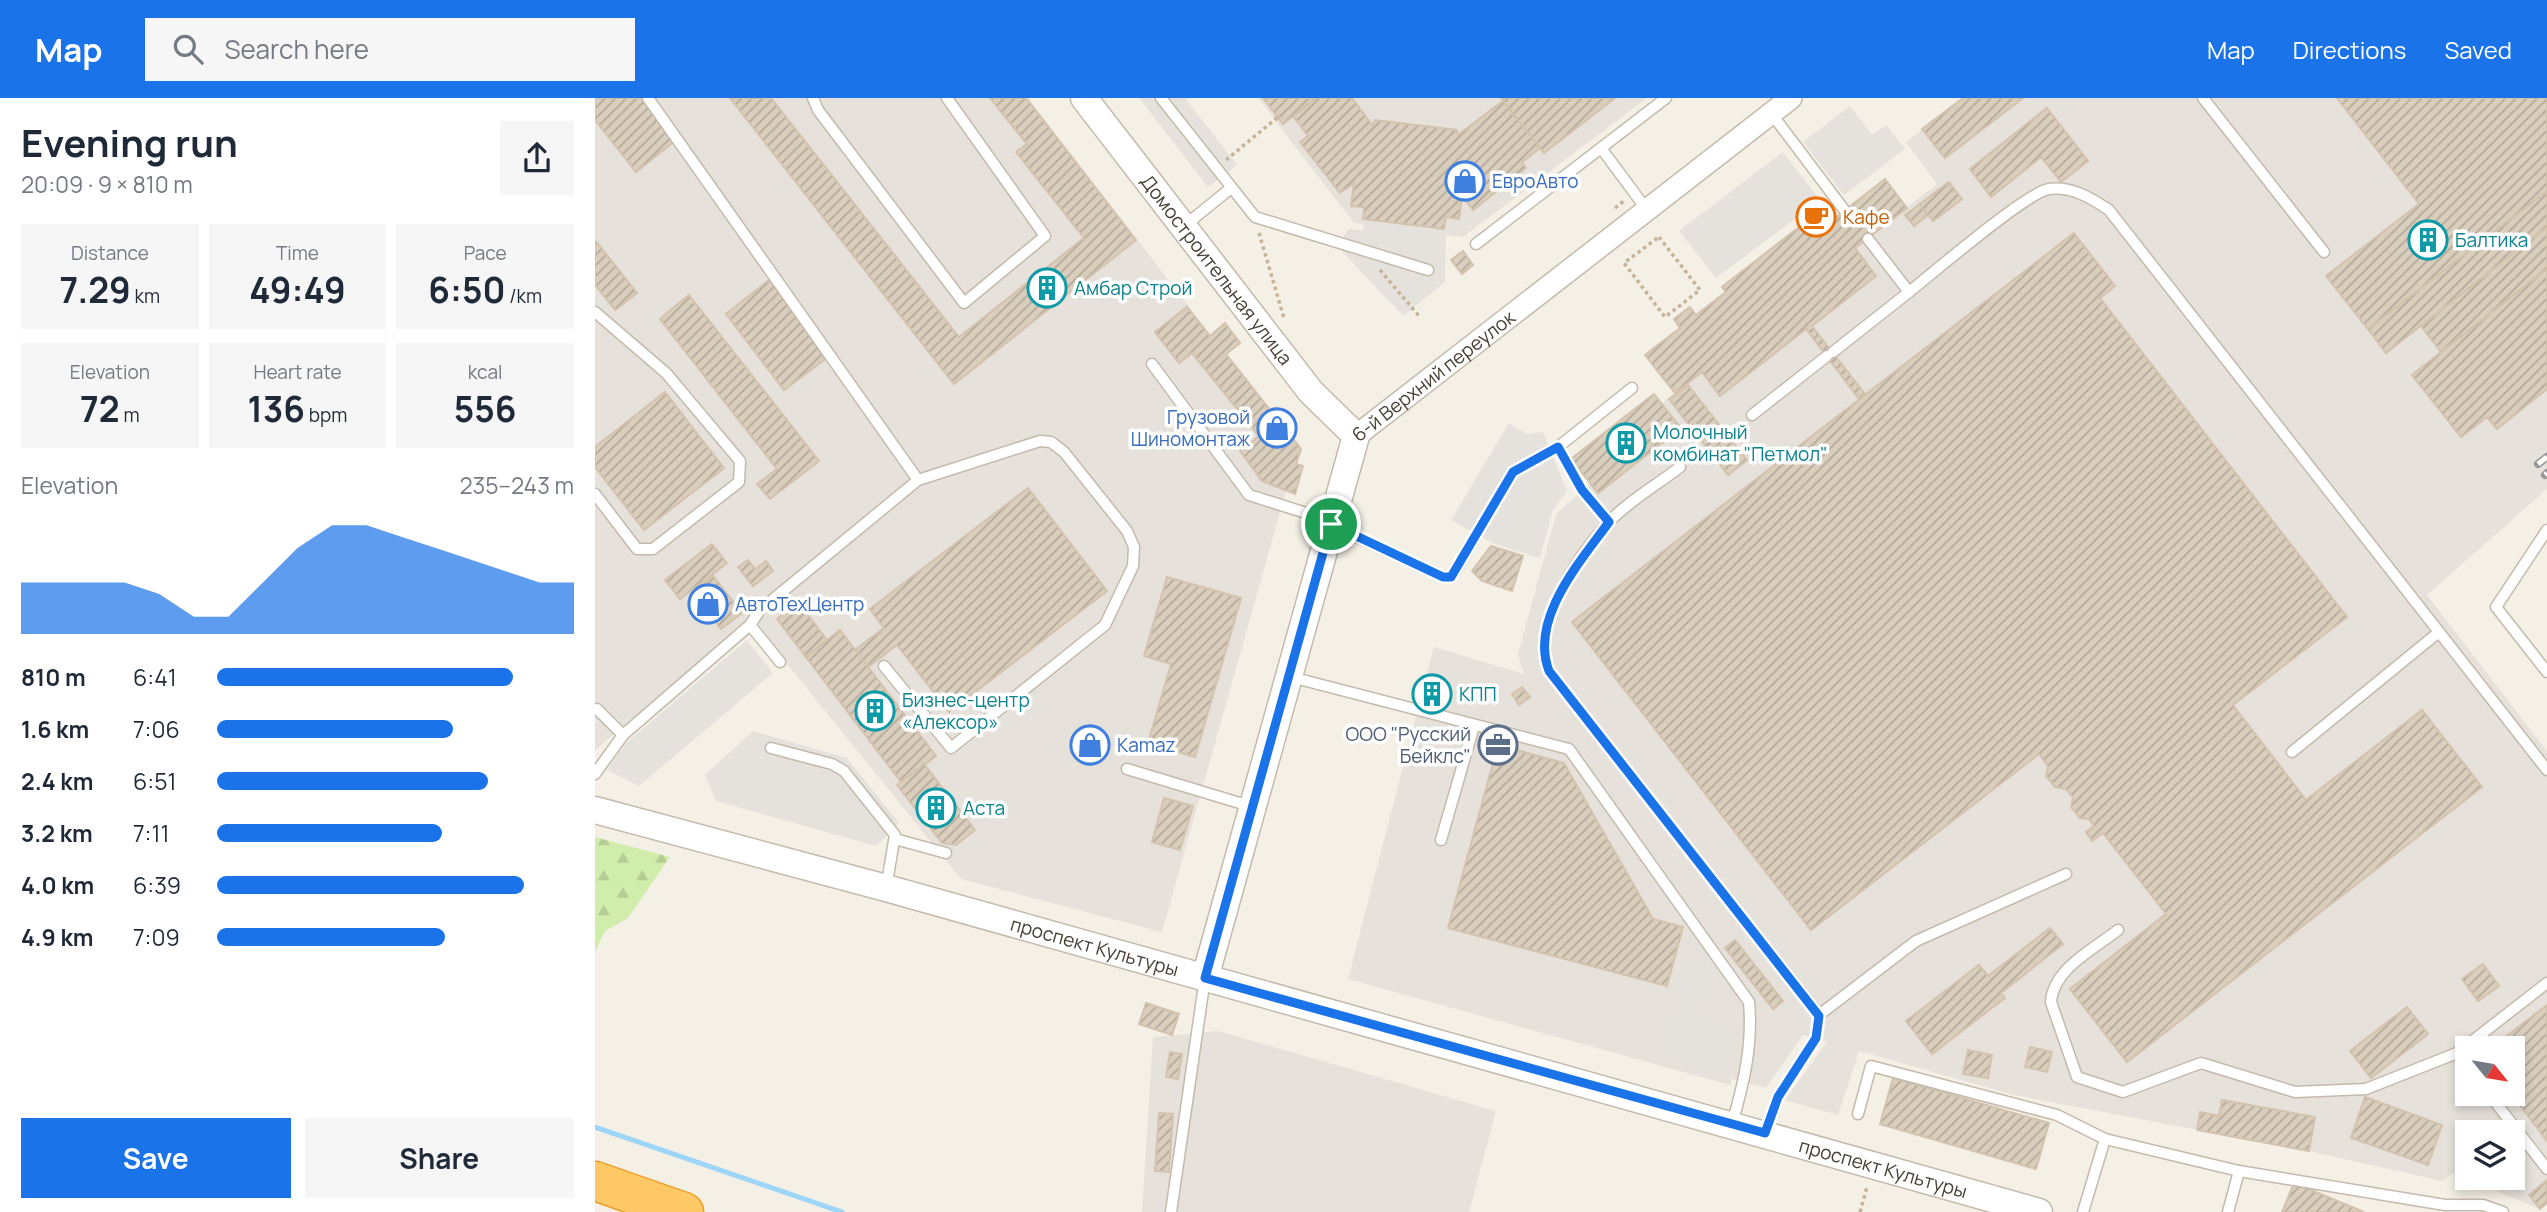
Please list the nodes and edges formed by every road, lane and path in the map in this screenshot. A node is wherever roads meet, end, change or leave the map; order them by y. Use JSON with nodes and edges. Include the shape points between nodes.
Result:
{"nodes":[{"id":1,"x":648,"y":98,"type":"edge"},
{"id":2,"x":813,"y":98,"type":"edge"},
{"id":3,"x":947,"y":98,"type":"edge"},
{"id":4,"x":1084,"y":98,"type":"edge"},
{"id":5,"x":1161,"y":98,"type":"edge"},
{"id":6,"x":1666,"y":98,"type":"edge"},
{"id":7,"x":1791,"y":98,"type":"edge"},
{"id":8,"x":2203,"y":98,"type":"edge"},
{"id":9,"x":1771,"y":113,"type":"junction"},
{"id":10,"x":1278,"y":117,"type":"dead end"},
{"id":11,"x":1601,"y":148,"type":"junction"},
{"id":12,"x":1216,"y":168,"type":"junction"},
{"id":13,"x":1231,"y":188,"type":"junction"},
{"id":14,"x":1647,"y":210,"type":"junction"},
{"id":15,"x":1845,"y":211,"type":"dead end"},
{"id":16,"x":1255,"y":217,"type":"junction"},
{"id":17,"x":1183,"y":227,"type":"junction"},
{"id":18,"x":1659,"y":237,"type":"joint"},
{"id":19,"x":1868,"y":239,"type":"dead end"},
{"id":20,"x":1476,"y":244,"type":"dead end"},
{"id":21,"x":1364,"y":250,"type":"junction"},
{"id":22,"x":2324,"y":252,"type":"dead end"},
{"id":23,"x":1428,"y":270,"type":"dead end"},
{"id":24,"x":1909,"y":292,"type":"junction"},
{"id":25,"x":595,"y":312,"type":"edge"},
{"id":26,"x":1419,"y":316,"type":"dead end"},
{"id":27,"x":1284,"y":318,"type":"dead end"},
{"id":28,"x":1152,"y":364,"type":"dead end"},
{"id":29,"x":1632,"y":388,"type":"dead end"},
{"id":30,"x":1752,"y":415,"type":"dead end"},
{"id":31,"x":1356,"y":436,"type":"junction"},
{"id":32,"x":1558,"y":447,"type":"junction"},
{"id":33,"x":1680,"y":467,"type":"dead end"},
{"id":34,"x":918,"y":480,"type":"junction"},
{"id":35,"x":595,"y":494,"type":"edge"},
{"id":36,"x":1609,"y":522,"type":"junction"},
{"id":37,"x":1331,"y":524,"type":"junction"},
{"id":38,"x":2547,"y":530,"type":"edge"},
{"id":39,"x":750,"y":625,"type":"junction"},
{"id":40,"x":2439,"y":632,"type":"junction"},
{"id":41,"x":780,"y":662,"type":"dead end"},
{"id":42,"x":884,"y":666,"type":"dead end"},
{"id":43,"x":2547,"y":672,"type":"edge"},
{"id":44,"x":1288,"y":677,"type":"junction"},
{"id":45,"x":597,"y":709,"type":"dead end"},
{"id":46,"x":1474,"y":726,"type":"junction"},
{"id":47,"x":623,"y":735,"type":"junction"},
{"id":48,"x":771,"y":748,"type":"dead end"},
{"id":49,"x":2292,"y":752,"type":"dead end"},
{"id":50,"x":1126,"y":769,"type":"dead end"},
{"id":51,"x":2547,"y":770,"type":"edge"},
{"id":52,"x":595,"y":774,"type":"edge"},
{"id":53,"x":1252,"y":807,"type":"junction"},
{"id":54,"x":595,"y":810,"type":"edge"},
{"id":55,"x":895,"y":839,"type":"junction"},
{"id":56,"x":1441,"y":840,"type":"dead end"},
{"id":57,"x":946,"y":853,"type":"dead end"},
{"id":58,"x":2066,"y":874,"type":"dead end"},
{"id":59,"x":886,"y":888,"type":"junction"},
{"id":60,"x":2118,"y":930,"type":"dead end"},
{"id":61,"x":1205,"y":978,"type":"junction"},
{"id":62,"x":2547,"y":983,"type":"edge"},
{"id":63,"x":1819,"y":1016,"type":"junction"},
{"id":64,"x":2479,"y":1036,"type":"edge"},
{"id":65,"x":2455,"y":1054,"type":"edge"},
{"id":66,"x":2498,"y":1106,"type":"edge"},
{"id":67,"x":1858,"y":1114,"type":"dead end"},
{"id":68,"x":1732,"y":1124,"type":"junction"},
{"id":69,"x":1765,"y":1133,"type":"junction"},
{"id":70,"x":2105,"y":1139,"type":"junction"},
{"id":71,"x":2547,"y":1168,"type":"edge"},
{"id":72,"x":2239,"y":1171,"type":"junction"},
{"id":73,"x":595,"y":1181,"type":"edge"},
{"id":74,"x":1867,"y":1188,"type":"dead end"},
{"id":75,"x":2023,"y":1210,"type":"edge"},
{"id":76,"x":684,"y":1212,"type":"edge"},
{"id":77,"x":1171,"y":1212,"type":"edge"},
{"id":78,"x":1860,"y":1212,"type":"edge"},
{"id":79,"x":2083,"y":1212,"type":"edge"},
{"id":80,"x":2228,"y":1212,"type":"edge"},
{"id":81,"x":2503,"y":1212,"type":"edge"}],
"edges":[{"from":1,"to":34,"type":"lane"},
{"from":2,"to":3,"type":"lane","via":[[964,303],[1045,236]]},
{"from":4,"to":17,"type":"street","name":"Домостроительная улица"},
{"from":5,"to":12,"type":"lane"},
{"from":6,"to":11,"type":"lane"},
{"from":7,"to":9,"type":"street","name":"6-й Верхний переулок"},
{"from":8,"to":22,"type":"lane"},
{"from":9,"to":14,"type":"street","name":"6-й Верхний переулок"},
{"from":9,"to":15,"type":"lane"},
{"from":10,"to":12,"type":"path"},
{"from":11,"to":14,"type":"lane"},
{"from":11,"to":20,"type":"lane"},
{"from":12,"to":13,"type":"lane"},
{"from":13,"to":16,"type":"lane"},
{"from":13,"to":17,"type":"lane"},
{"from":14,"to":31,"type":"street","name":"6-й Верхний переулок"},
{"from":16,"to":21,"type":"lane"},
{"from":16,"to":27,"type":"path"},
{"from":17,"to":31,"type":"street","name":"Домостроительная улица","via":[[1311,392]]},
{"from":18,"to":18,"type":"path","via":[[1624,263],[1665,317],[1700,290]]},
{"from":19,"to":24,"type":"lane"},
{"from":21,"to":23,"type":"lane"},
{"from":21,"to":26,"type":"path"},
{"from":24,"to":30,"type":"lane"},
{"from":24,"to":40,"type":"lane","via":[[2035,193],[2062,188],[2109,210]]},
{"from":25,"to":35,"type":"lane","via":[[666,373],[740,461],[739,482],[653,549],[637,549]]},
{"from":28,"to":37,"type":"lane","via":[[1249,495]]},
{"from":29,"to":32,"type":"lane"},
{"from":31,"to":37,"type":"street","name":"6-й Верхний переулок"},
{"from":32,"to":36,"type":"lane","via":[[1582,490]]},
{"from":32,"to":37,"type":"lane","via":[[1513,472],[1451,577]]},
{"from":33,"to":36,"type":"lane"},
{"from":34,"to":39,"type":"lane","via":[[760,610]]},
{"from":34,"to":42,"type":"lane","via":[[1040,441],[1051,442],[1128,531],[1134,547],[1133,566],[1105,625],[951,748]]},
{"from":36,"to":63,"type":"lane","via":[[1572,572],[1552,614],[1544,639],[1549,671]]},
{"from":37,"to":44,"type":"street","name":"6-й Верхний переулок"},
{"from":38,"to":43,"type":"lane","via":[[2496,607]]},
{"from":39,"to":41,"type":"lane"},
{"from":39,"to":47,"type":"lane"},
{"from":40,"to":49,"type":"lane"},
{"from":40,"to":51,"type":"lane"},
{"from":44,"to":46,"type":"lane"},
{"from":44,"to":53,"type":"street","name":"6-й Верхний переулок"},
{"from":45,"to":47,"type":"lane"},
{"from":46,"to":56,"type":"lane"},
{"from":46,"to":68,"type":"lane","via":[[1569,749],[1738,981],[1749,1002],[1751,1028],[1744,1082]]},
{"from":47,"to":52,"type":"lane"},
{"from":48,"to":55,"type":"lane","via":[[839,767]]},
{"from":50,"to":53,"type":"lane"},
{"from":53,"to":61,"type":"street","name":"6-й Верхний переулок"},
{"from":54,"to":59,"type":"street","name":"проспект Культуры"},
{"from":55,"to":57,"type":"lane"},
{"from":55,"to":59,"type":"lane"},
{"from":58,"to":63,"type":"lane","via":[[1916,941]]},
{"from":59,"to":61,"type":"street","name":"проспект Культуры"},
{"from":60,"to":65,"type":"lane","via":[[2059,977],[2052,989],[2051,1002],[2077,1077],[2123,1092],[2201,1063],[2295,1092],[2365,1088]]},
{"from":61,"to":68,"type":"street","name":"проспект Культуры"},
{"from":61,"to":77,"type":"lane"},
{"from":62,"to":64,"type":"lane"},
{"from":63,"to":69,"type":"lane","via":[[1816,1038],[1778,1097]]},
{"from":66,"to":71,"type":"lane"},
{"from":67,"to":70,"type":"lane","via":[[1871,1066],[2057,1115]]},
{"from":68,"to":69,"type":"street","name":"проспект Культуры"},
{"from":69,"to":75,"type":"street","name":"проспект Культуры"},
{"from":70,"to":72,"type":"lane"},
{"from":70,"to":79,"type":"lane"},
{"from":72,"to":80,"type":"lane"},
{"from":72,"to":81,"type":"lane","via":[[2445,1205],[2483,1205]]},
{"from":73,"to":76,"type":"highway"},
{"from":74,"to":78,"type":"path"}]}
